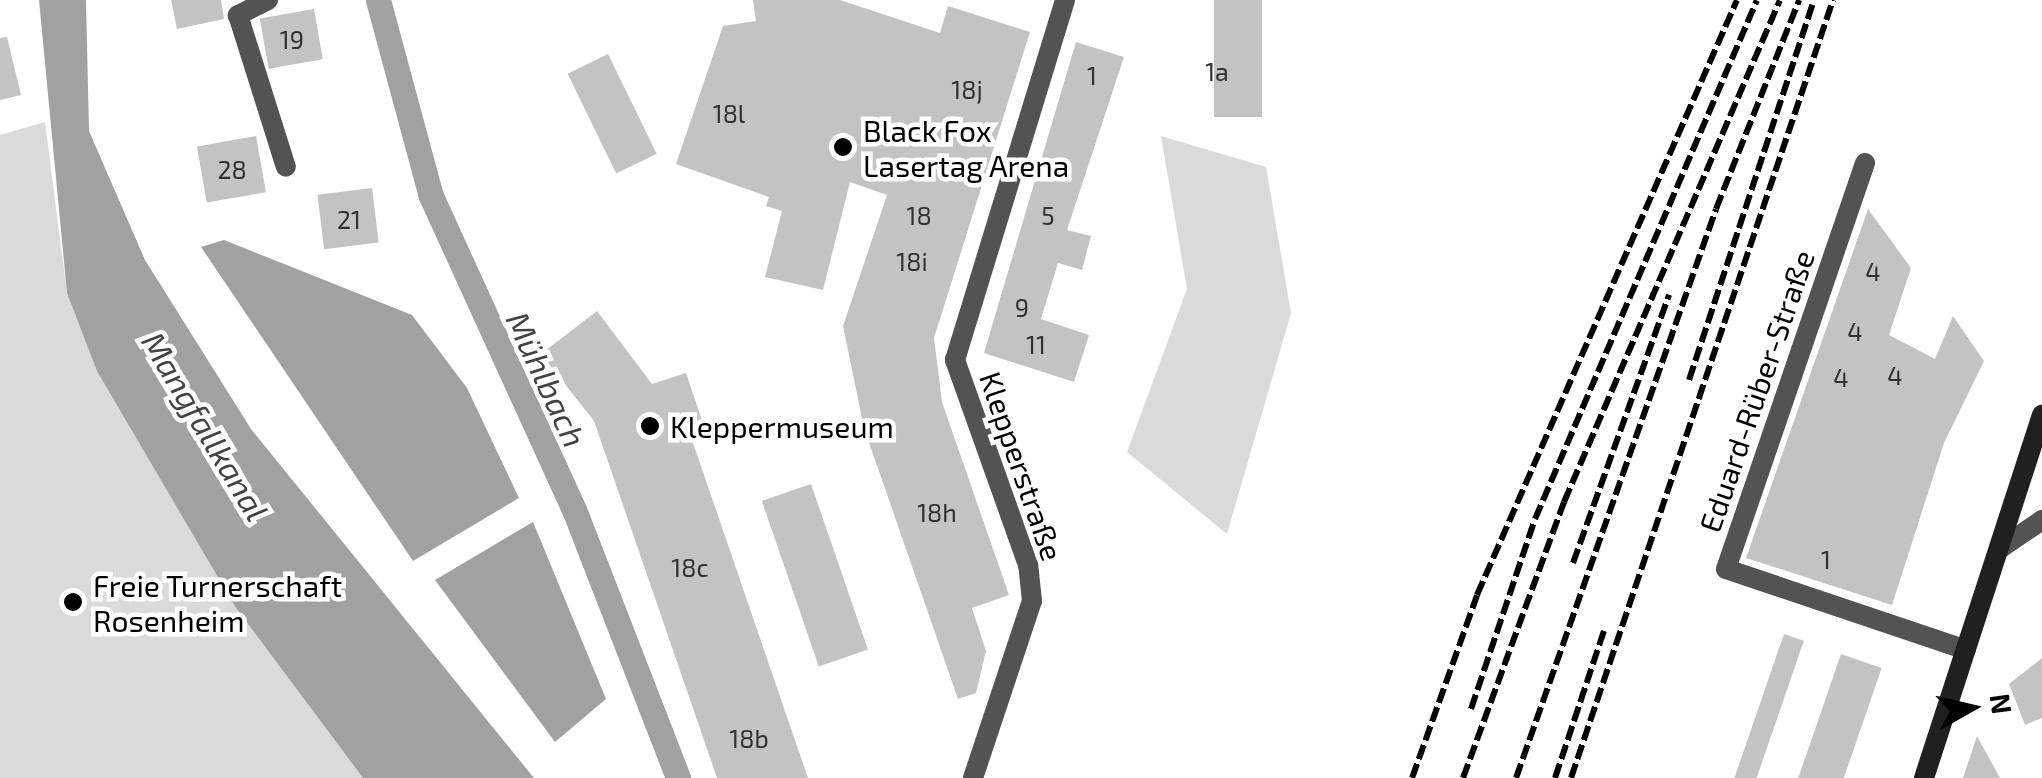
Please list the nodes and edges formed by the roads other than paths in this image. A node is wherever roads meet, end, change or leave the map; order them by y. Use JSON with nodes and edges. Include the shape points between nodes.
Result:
{"nodes":[{"id":1,"x":268,"y":0,"type":"edge"},
{"id":2,"x":1065,"y":0,"type":"edge"},
{"id":3,"x":236,"y":8,"type":"edge"},
{"id":4,"x":1865,"y":163,"type":"dead end"},
{"id":5,"x":286,"y":167,"type":"dead end"},
{"id":6,"x":2042,"y":419,"type":"edge"},
{"id":7,"x":2042,"y":520,"type":"edge"},
{"id":8,"x":2001,"y":548,"type":"junction"},
{"id":9,"x":1966,"y":650,"type":"junction"},
{"id":10,"x":974,"y":778,"type":"edge"},
{"id":11,"x":1924,"y":778,"type":"edge"}],
"edges":[{"from":1,"to":3,"type":"street"},
{"from":2,"to":10,"type":"street","name":"Klepperstraße","via":[[955,360],[1028,565],[1032,600]]},
{"from":3,"to":5,"type":"street"},
{"from":4,"to":9,"type":"street","name":"Eduard-Rüber-Straße","via":[[1726,569]]},
{"from":6,"to":8,"type":"main road"},
{"from":7,"to":8,"type":"street"},
{"from":8,"to":9,"type":"main road"},
{"from":9,"to":11,"type":"main road"}]}
